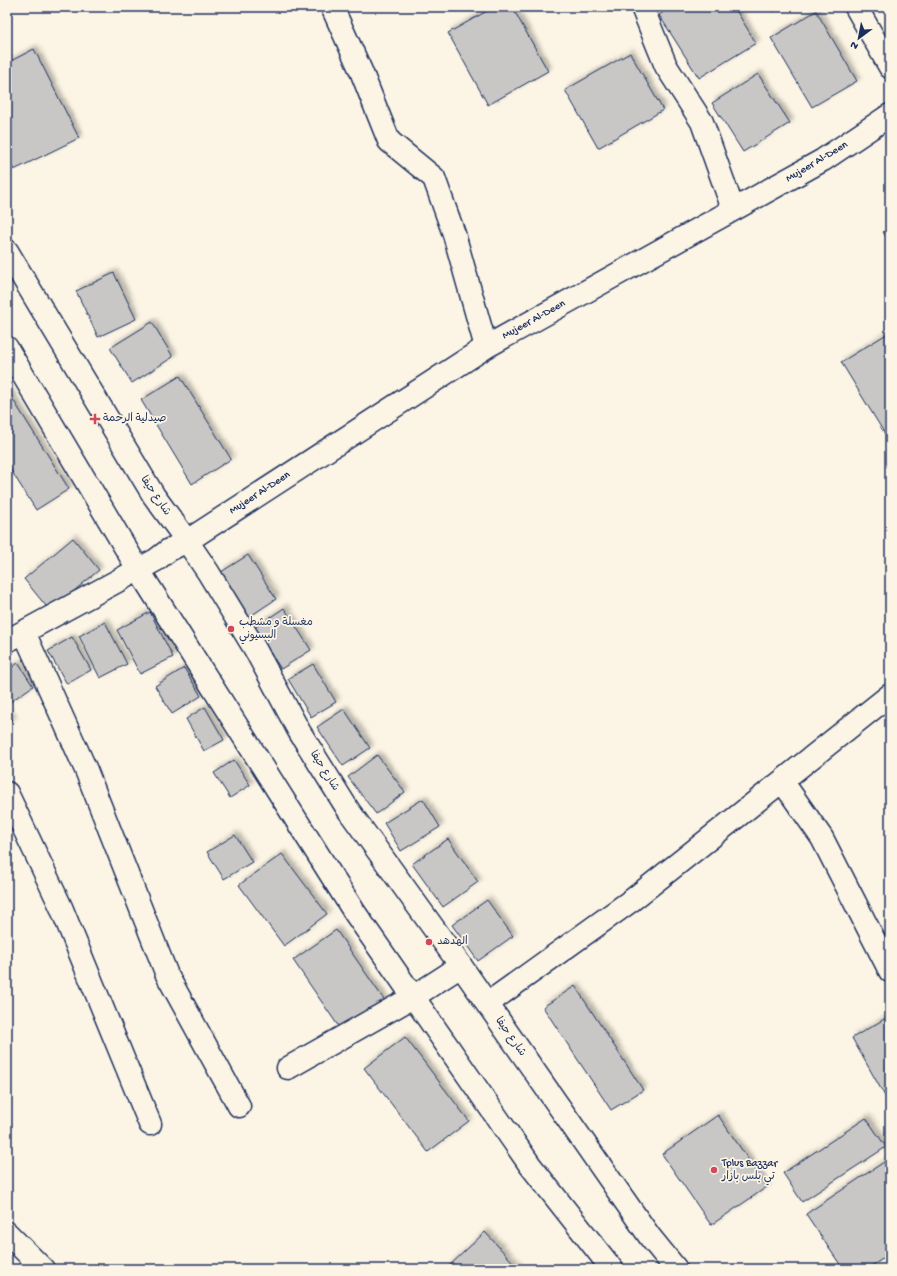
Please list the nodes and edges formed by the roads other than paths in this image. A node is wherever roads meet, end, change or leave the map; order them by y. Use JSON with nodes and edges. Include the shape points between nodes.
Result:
{"nodes":[{"id":1,"x":332,"y":7,"type":"edge"},
{"id":2,"x":642,"y":7,"type":"edge"},
{"id":3,"x":856,"y":7,"type":"edge"},
{"id":4,"x":890,"y":67,"type":"edge"},
{"id":5,"x":890,"y":115,"type":"edge"},
{"id":6,"x":733,"y":209,"type":"junction"},
{"id":7,"x":7,"y":251,"type":"edge"},
{"id":8,"x":486,"y":347,"type":"junction"},
{"id":9,"x":7,"y":348,"type":"edge"},
{"id":10,"x":187,"y":541,"type":"junction"},
{"id":11,"x":138,"y":569,"type":"junction"},
{"id":12,"x":15,"y":636,"type":"edge"},
{"id":13,"x":890,"y":695,"type":"edge"},
{"id":14,"x":782,"y":781,"type":"junction"},
{"id":15,"x":7,"y":793,"type":"edge"},
{"id":16,"x":461,"y":966,"type":"junction"},
{"id":17,"x":890,"y":970,"type":"edge"},
{"id":18,"x":413,"y":997,"type":"junction"},
{"id":19,"x":487,"y":1004,"type":"junction"},
{"id":20,"x":288,"y":1068,"type":"dead end"},
{"id":21,"x":239,"y":1106,"type":"dead end"},
{"id":22,"x":150,"y":1124,"type":"dead end"},
{"id":23,"x":7,"y":1233,"type":"edge"},
{"id":24,"x":43,"y":1269,"type":"edge"},
{"id":25,"x":612,"y":1269,"type":"edge"},
{"id":26,"x":676,"y":1269,"type":"edge"}],
"edges":[{"from":1,"to":8,"type":"street","via":[[389,141],[434,178],[454,234]]},
{"from":2,"to":6,"type":"street","via":[[666,66],[702,122]]},
{"from":3,"to":4,"type":"street"},
{"from":5,"to":6,"type":"street","name":"Mujeer Al-Deen","via":[[823,160]]},
{"from":6,"to":8,"type":"street","name":"Mujeer Al-Deen"},
{"from":7,"to":10,"type":"street","name":"شارع حيفا","via":[[154,496]]},
{"from":8,"to":10,"type":"street","name":"Mujeer Al-Deen"},
{"from":9,"to":11,"type":"street"},
{"from":10,"to":11,"type":"street","name":"Mujeer Al-Deen"},
{"from":10,"to":16,"type":"street","name":"شارع حيفا","via":[[255,649],[299,731],[349,811]]},
{"from":11,"to":12,"type":"street","name":"Mujeer Al-Deen"},
{"from":11,"to":18,"type":"street","via":[[355,913]]},
{"from":12,"to":21,"type":"street","via":[[86,770],[167,975]]},
{"from":13,"to":14,"type":"street"},
{"from":14,"to":17,"type":"street","via":[[822,838]]},
{"from":14,"to":19,"type":"street","via":[[632,900]]},
{"from":15,"to":22,"type":"street","via":[[61,906]]},
{"from":16,"to":18,"type":"street"},
{"from":16,"to":19,"type":"street","name":"شارع حيفا"},
{"from":18,"to":20,"type":"street"},
{"from":18,"to":25,"type":"street","via":[[530,1165]]},
{"from":19,"to":26,"type":"street","name":"شارع حيفا","via":[[650,1237]]},
{"from":23,"to":24,"type":"street"}]}
